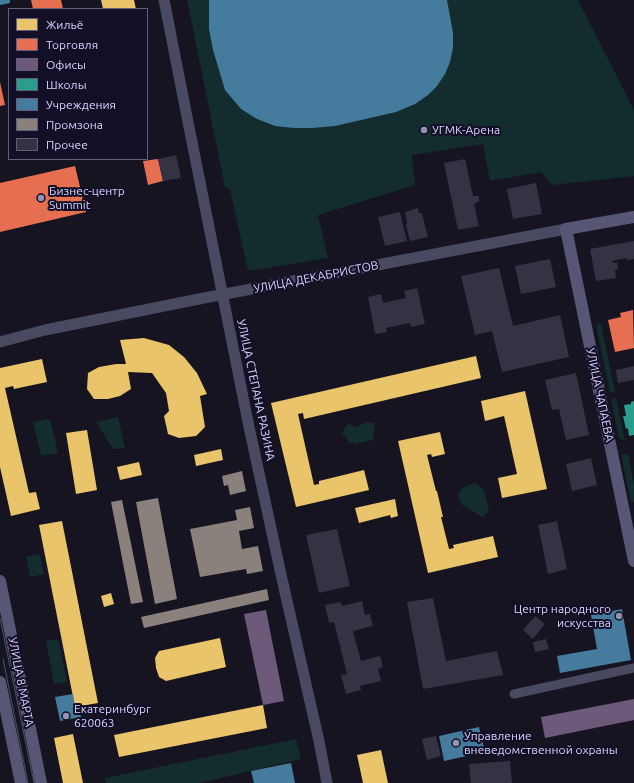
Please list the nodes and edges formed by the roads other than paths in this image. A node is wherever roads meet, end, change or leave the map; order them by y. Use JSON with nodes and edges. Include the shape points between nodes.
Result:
{"nodes":[{"id":1,"x":164,"y":0,"type":"edge"},
{"id":2,"x":634,"y":217,"type":"edge"},
{"id":3,"x":566,"y":229,"type":"junction"},
{"id":4,"x":222,"y":295,"type":"junction"},
{"id":5,"x":0,"y":342,"type":"edge"},
{"id":6,"x":634,"y":561,"type":"edge"},
{"id":7,"x":0,"y":580,"type":"edge"},
{"id":8,"x":5,"y":626,"type":"edge"},
{"id":9,"x":634,"y":668,"type":"edge"},
{"id":10,"x":0,"y":682,"type":"edge"},
{"id":11,"x":514,"y":694,"type":"dead end"},
{"id":12,"x":21,"y":783,"type":"edge"},
{"id":13,"x":41,"y":783,"type":"edge"},
{"id":14,"x":327,"y":783,"type":"edge"}],
"edges":[{"from":1,"to":4,"type":"street","name":"УЛИЦА СТЕПАНА РАЗИНА"},
{"from":2,"to":3,"type":"main road","name":"УЛИЦА ДЕКАБРИСТОВ"},
{"from":3,"to":4,"type":"street","name":"УЛИЦА ДЕКАБРИСТОВ"},
{"from":3,"to":6,"type":"main road","name":"УЛИЦА ЧАПАЕВА"},
{"from":4,"to":5,"type":"street","name":"УЛИЦА ДЕКАБРИСТОВ","via":[[45,330]]},
{"from":4,"to":14,"type":"street","name":"УЛИЦА СТЕПАНА РАЗИНА"},
{"from":7,"to":8,"type":"main road","name":"УЛИЦА 8 МАРТА"},
{"from":8,"to":13,"type":"main road","name":"УЛИЦА 8 МАРТА"},
{"from":9,"to":11,"type":"street"},
{"from":10,"to":12,"type":"main road","name":"УЛИЦА 8 МАРТА"}]}
